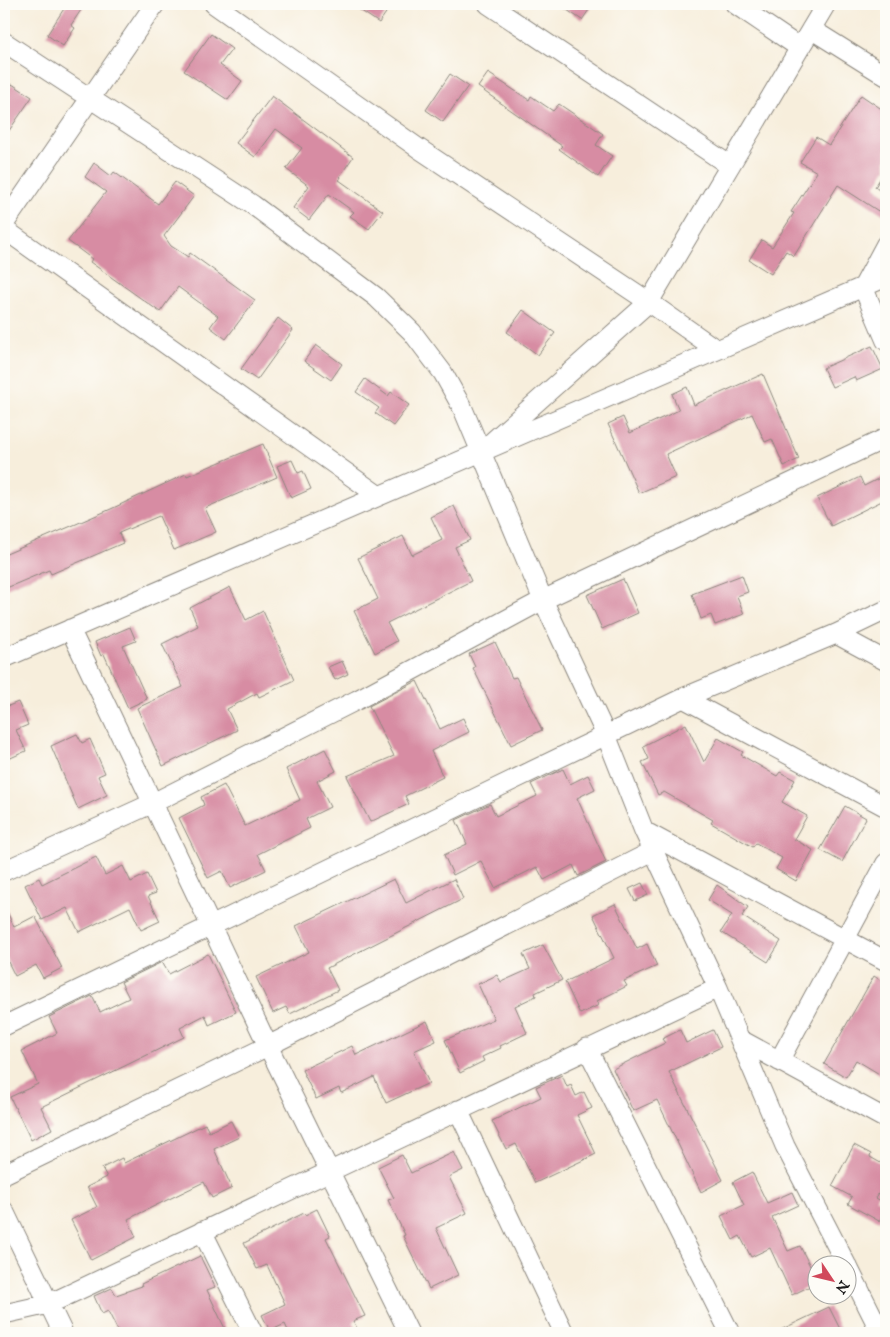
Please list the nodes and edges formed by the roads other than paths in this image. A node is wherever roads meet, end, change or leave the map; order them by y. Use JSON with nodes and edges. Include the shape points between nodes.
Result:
{"nodes":[{"id":1,"x":155,"y":4,"type":"edge"},
{"id":2,"x":214,"y":4,"type":"edge"},
{"id":3,"x":488,"y":4,"type":"edge"},
{"id":4,"x":735,"y":4,"type":"edge"},
{"id":5,"x":826,"y":4,"type":"edge"},
{"id":6,"x":812,"y":29,"type":"junction"},
{"id":7,"x":4,"y":42,"type":"edge"},
{"id":8,"x":800,"y":48,"type":"junction"},
{"id":9,"x":886,"y":76,"type":"edge"},
{"id":10,"x":90,"y":98,"type":"junction"},
{"id":11,"x":729,"y":165,"type":"junction"},
{"id":12,"x":4,"y":224,"type":"edge"},
{"id":13,"x":4,"y":229,"type":"edge"},
{"id":14,"x":886,"y":244,"type":"edge"},
{"id":15,"x":886,"y":277,"type":"edge"},
{"id":16,"x":863,"y":287,"type":"junction"},
{"id":17,"x":649,"y":302,"type":"junction"},
{"id":18,"x":886,"y":341,"type":"edge"},
{"id":19,"x":717,"y":350,"type":"junction"},
{"id":20,"x":886,"y":438,"type":"edge"},
{"id":21,"x":481,"y":452,"type":"junction"},
{"id":22,"x":378,"y":496,"type":"junction"},
{"id":23,"x":543,"y":600,"type":"junction"},
{"id":24,"x":886,"y":610,"type":"edge"},
{"id":25,"x":70,"y":629,"type":"junction"},
{"id":26,"x":836,"y":634,"type":"junction"},
{"id":27,"x":4,"y":658,"type":"edge"},
{"id":28,"x":886,"y":661,"type":"edge"},
{"id":29,"x":683,"y":698,"type":"junction"},
{"id":30,"x":606,"y":735,"type":"junction"},
{"id":31,"x":153,"y":803,"type":"junction"},
{"id":32,"x":886,"y":808,"type":"edge"},
{"id":33,"x":644,"y":831,"type":"junction"},
{"id":34,"x":653,"y":851,"type":"junction"},
{"id":35,"x":886,"y":863,"type":"edge"},
{"id":36,"x":4,"y":872,"type":"edge"},
{"id":37,"x":210,"y":925,"type":"junction"},
{"id":38,"x":845,"y":939,"type":"junction"},
{"id":39,"x":886,"y":961,"type":"edge"},
{"id":40,"x":718,"y":988,"type":"junction"},
{"id":41,"x":4,"y":1026,"type":"edge"},
{"id":42,"x":742,"y":1040,"type":"junction"},
{"id":43,"x":268,"y":1046,"type":"junction"},
{"id":44,"x":587,"y":1048,"type":"junction"},
{"id":45,"x":780,"y":1061,"type":"junction"},
{"id":46,"x":458,"y":1110,"type":"junction"},
{"id":47,"x":886,"y":1119,"type":"edge"},
{"id":48,"x":330,"y":1171,"type":"junction"},
{"id":49,"x":4,"y":1174,"type":"edge"},
{"id":50,"x":4,"y":1211,"type":"edge"},
{"id":51,"x":202,"y":1231,"type":"junction"},
{"id":52,"x":841,"y":1254,"type":"edge"},
{"id":53,"x":858,"y":1287,"type":"edge"},
{"id":54,"x":49,"y":1304,"type":"junction"},
{"id":55,"x":4,"y":1314,"type":"edge"},
{"id":56,"x":63,"y":1333,"type":"edge"},
{"id":57,"x":253,"y":1333,"type":"edge"},
{"id":58,"x":409,"y":1333,"type":"edge"},
{"id":59,"x":564,"y":1333,"type":"edge"},
{"id":60,"x":730,"y":1333,"type":"edge"},
{"id":61,"x":882,"y":1333,"type":"edge"}],
"edges":[{"from":1,"to":10,"type":"street"},
{"from":2,"to":17,"type":"street","via":[[418,148]]},
{"from":3,"to":11,"type":"street"},
{"from":4,"to":8,"type":"street"},
{"from":5,"to":6,"type":"street"},
{"from":6,"to":8,"type":"street"},
{"from":6,"to":9,"type":"street"},
{"from":7,"to":10,"type":"street"},
{"from":8,"to":11,"type":"street"},
{"from":10,"to":12,"type":"street"},
{"from":10,"to":21,"type":"street","via":[[252,205],[376,297],[412,332],[443,373],[464,409]]},
{"from":11,"to":17,"type":"street"},
{"from":13,"to":22,"type":"street"},
{"from":14,"to":16,"type":"street"},
{"from":15,"to":16,"type":"street"},
{"from":16,"to":18,"type":"street"},
{"from":16,"to":19,"type":"street"},
{"from":17,"to":19,"type":"street"},
{"from":17,"to":21,"type":"street"},
{"from":19,"to":21,"type":"street"},
{"from":20,"to":23,"type":"street"},
{"from":21,"to":22,"type":"street"},
{"from":21,"to":23,"type":"street"},
{"from":22,"to":25,"type":"street"},
{"from":23,"to":30,"type":"street"},
{"from":23,"to":31,"type":"street","via":[[357,700]]},
{"from":24,"to":26,"type":"street"},
{"from":25,"to":27,"type":"street"},
{"from":25,"to":31,"type":"street"},
{"from":26,"to":28,"type":"street"},
{"from":26,"to":29,"type":"street"},
{"from":29,"to":30,"type":"street"},
{"from":29,"to":32,"type":"street"},
{"from":30,"to":33,"type":"street"},
{"from":30,"to":37,"type":"street"},
{"from":31,"to":36,"type":"street"},
{"from":31,"to":37,"type":"street"},
{"from":33,"to":34,"type":"street"},
{"from":33,"to":38,"type":"street"},
{"from":34,"to":40,"type":"street"},
{"from":34,"to":43,"type":"street"},
{"from":35,"to":38,"type":"street"},
{"from":37,"to":41,"type":"street"},
{"from":37,"to":43,"type":"street"},
{"from":38,"to":39,"type":"street"},
{"from":38,"to":45,"type":"street"},
{"from":40,"to":42,"type":"street"},
{"from":40,"to":44,"type":"street"},
{"from":42,"to":45,"type":"street"},
{"from":42,"to":52,"type":"street","via":[[785,1146]]},
{"from":43,"to":48,"type":"street"},
{"from":43,"to":49,"type":"street"},
{"from":44,"to":46,"type":"street"},
{"from":44,"to":60,"type":"street"},
{"from":45,"to":47,"type":"street"},
{"from":46,"to":48,"type":"street"},
{"from":46,"to":59,"type":"street"},
{"from":48,"to":51,"type":"street"},
{"from":48,"to":58,"type":"street"},
{"from":50,"to":54,"type":"street"},
{"from":51,"to":54,"type":"street"},
{"from":51,"to":57,"type":"street"},
{"from":53,"to":61,"type":"street"},
{"from":54,"to":55,"type":"street"},
{"from":54,"to":56,"type":"street"}]}
